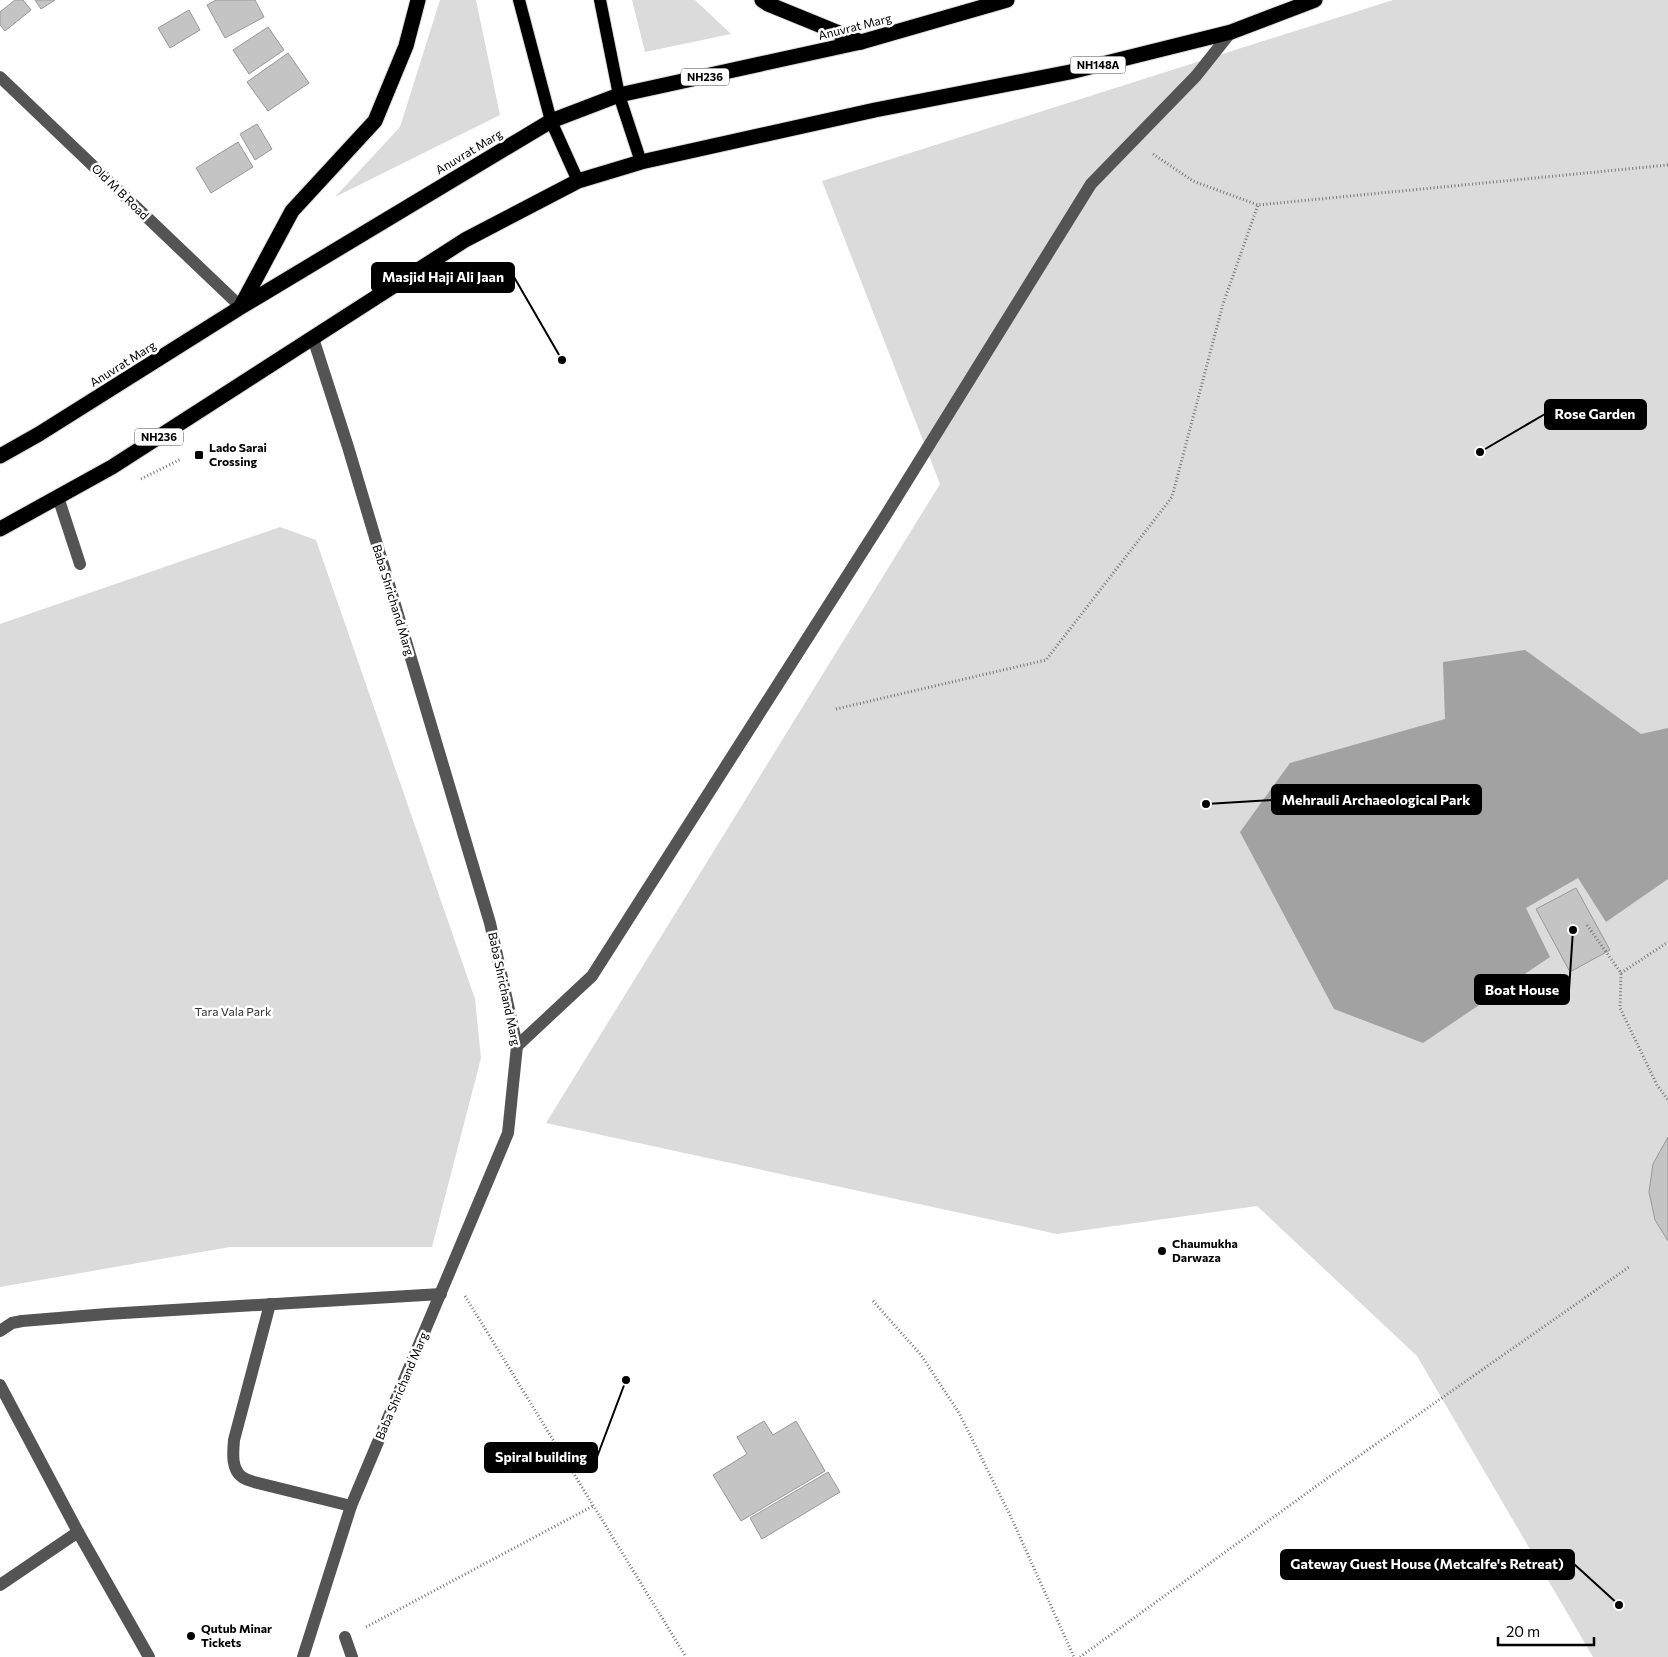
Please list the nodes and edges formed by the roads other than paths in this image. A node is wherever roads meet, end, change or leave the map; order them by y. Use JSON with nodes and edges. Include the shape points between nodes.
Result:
{"nodes":[{"id":1,"x":418,"y":0,"type":"edge"},
{"id":2,"x":519,"y":0,"type":"edge"},
{"id":3,"x":600,"y":0,"type":"edge"},
{"id":4,"x":762,"y":0,"type":"edge"},
{"id":5,"x":1007,"y":0,"type":"edge"},
{"id":6,"x":1315,"y":0,"type":"edge"},
{"id":7,"x":1231,"y":32,"type":"junction"},
{"id":8,"x":861,"y":42,"type":"junction"},
{"id":9,"x":0,"y":77,"type":"edge"},
{"id":10,"x":619,"y":95,"type":"junction"},
{"id":11,"x":875,"y":110,"type":"joint"},
{"id":12,"x":551,"y":121,"type":"junction"},
{"id":13,"x":641,"y":162,"type":"junction"},
{"id":14,"x":578,"y":181,"type":"junction"},
{"id":15,"x":241,"y":307,"type":"junction"},
{"id":16,"x":313,"y":338,"type":"junction"},
{"id":17,"x":0,"y":456,"type":"edge"},
{"id":18,"x":58,"y":497,"type":"junction"},
{"id":19,"x":0,"y":529,"type":"edge"},
{"id":20,"x":80,"y":564,"type":"dead end"},
{"id":21,"x":517,"y":1046,"type":"junction"},
{"id":22,"x":441,"y":1294,"type":"junction"},
{"id":23,"x":270,"y":1304,"type":"junction"},
{"id":24,"x":0,"y":1331,"type":"edge"},
{"id":25,"x":0,"y":1385,"type":"edge"},
{"id":26,"x":352,"y":1506,"type":"junction"},
{"id":27,"x":78,"y":1532,"type":"junction"},
{"id":28,"x":0,"y":1585,"type":"edge"},
{"id":29,"x":345,"y":1637,"type":"road end"},
{"id":30,"x":149,"y":1657,"type":"edge"},
{"id":31,"x":303,"y":1657,"type":"edge"},
{"id":32,"x":352,"y":1657,"type":"edge"}],
"edges":[{"from":1,"to":15,"type":"highway","via":[[406,46],[375,121],[292,212]]},
{"from":2,"to":12,"type":"main road"},
{"from":3,"to":10,"type":"main road"},
{"from":4,"to":8,"type":"highway"},
{"from":5,"to":8,"type":"highway","name":"Anuvrat Marg"},
{"from":6,"to":7,"type":"highway","number":"NH148A"},
{"from":7,"to":11,"type":"highway","number":"NH148A","via":[[1070,72]]},
{"from":7,"to":21,"type":"street","via":[[1196,76],[1091,184],[884,518],[592,976]]},
{"from":8,"to":10,"type":"highway","name":"Anuvrat Marg","number":"NH236"},
{"from":9,"to":15,"type":"street","name":"Old M B Road"},
{"from":10,"to":12,"type":"highway","name":"Anuvrat Marg","number":"NH236"},
{"from":10,"to":13,"type":"main road"},
{"from":11,"to":13,"type":"highway","number":"NH236"},
{"from":12,"to":14,"type":"main road"},
{"from":12,"to":15,"type":"highway","name":"Anuvrat Marg","number":"NH236"},
{"from":13,"to":14,"type":"highway","number":"NH236"},
{"from":14,"to":16,"type":"highway","number":"NH236","via":[[465,240]]},
{"from":15,"to":17,"type":"highway","name":"Anuvrat Marg","number":"NH236"},
{"from":16,"to":18,"type":"highway","number":"NH236","via":[[112,467]]},
{"from":16,"to":21,"type":"street","name":"Baba Shrichand Marg","via":[[490,924]]},
{"from":18,"to":19,"type":"highway","number":"NH236"},
{"from":18,"to":20,"type":"street"},
{"from":21,"to":22,"type":"street","name":"Baba Shrichand Marg","via":[[508,1133]]},
{"from":22,"to":23,"type":"street"},
{"from":22,"to":26,"type":"street","name":"Baba Shrichand Marg"},
{"from":23,"to":24,"type":"street","via":[[22,1321]]},
{"from":23,"to":26,"type":"street","via":[[234,1440],[234,1465],[241,1477],[254,1482]]},
{"from":25,"to":27,"type":"street"},
{"from":26,"to":31,"type":"street","name":"Baba Shrichand Marg"},
{"from":27,"to":28,"type":"street"},
{"from":27,"to":30,"type":"street"},
{"from":29,"to":32,"type":"street"}]}
